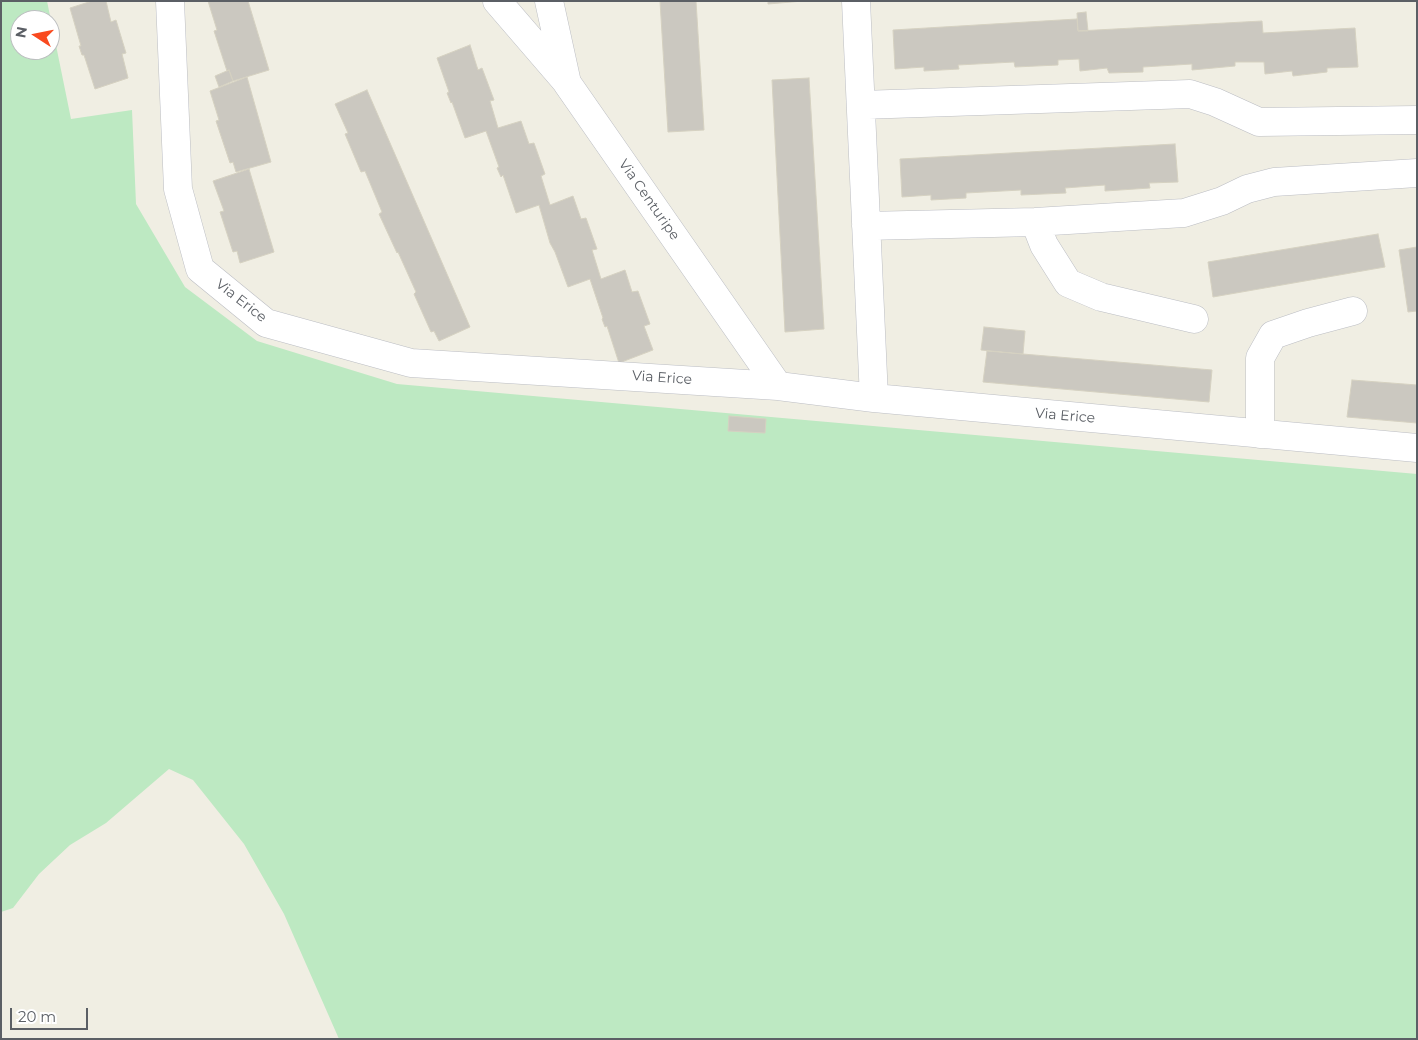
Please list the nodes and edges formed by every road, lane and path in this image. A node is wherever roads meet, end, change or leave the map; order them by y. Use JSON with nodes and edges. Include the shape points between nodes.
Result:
{"nodes":[{"id":1,"x":170,"y":1,"type":"edge"},
{"id":2,"x":497,"y":1,"type":"edge"},
{"id":3,"x":549,"y":1,"type":"edge"},
{"id":4,"x":856,"y":1,"type":"edge"},
{"id":5,"x":567,"y":83,"type":"junction"},
{"id":6,"x":861,"y":105,"type":"junction"},
{"id":7,"x":1417,"y":120,"type":"edge"},
{"id":8,"x":1417,"y":173,"type":"edge"},
{"id":9,"x":1035,"y":222,"type":"junction"},
{"id":10,"x":866,"y":226,"type":"junction"},
{"id":11,"x":1353,"y":311,"type":"dead end"},
{"id":12,"x":1194,"y":319,"type":"dead end"},
{"id":13,"x":778,"y":386,"type":"junction"},
{"id":14,"x":874,"y":398,"type":"junction"},
{"id":15,"x":1260,"y":434,"type":"junction"},
{"id":16,"x":1417,"y":448,"type":"edge"}],
"edges":[{"from":1,"to":13,"type":"street","name":"Via Erice","via":[[178,189],[200,269],[266,323],[411,363]]},
{"from":2,"to":5,"type":"street"},
{"from":3,"to":5,"type":"street","name":"Via Centuripe"},
{"from":4,"to":6,"type":"street"},
{"from":5,"to":13,"type":"street","name":"Via Centuripe"},
{"from":6,"to":7,"type":"street","via":[[1190,94],[1259,122]]},
{"from":6,"to":10,"type":"street"},
{"from":8,"to":9,"type":"street","via":[[1274,182],[1184,213]]},
{"from":9,"to":10,"type":"street"},
{"from":9,"to":12,"type":"street","via":[[1044,245],[1068,283],[1101,297]]},
{"from":10,"to":14,"type":"street"},
{"from":11,"to":15,"type":"street","via":[[1273,335],[1260,358]]},
{"from":13,"to":14,"type":"street","name":"Via Erice"},
{"from":14,"to":15,"type":"street","name":"Via Erice"},
{"from":15,"to":16,"type":"street","name":"Via Erice"}]}
